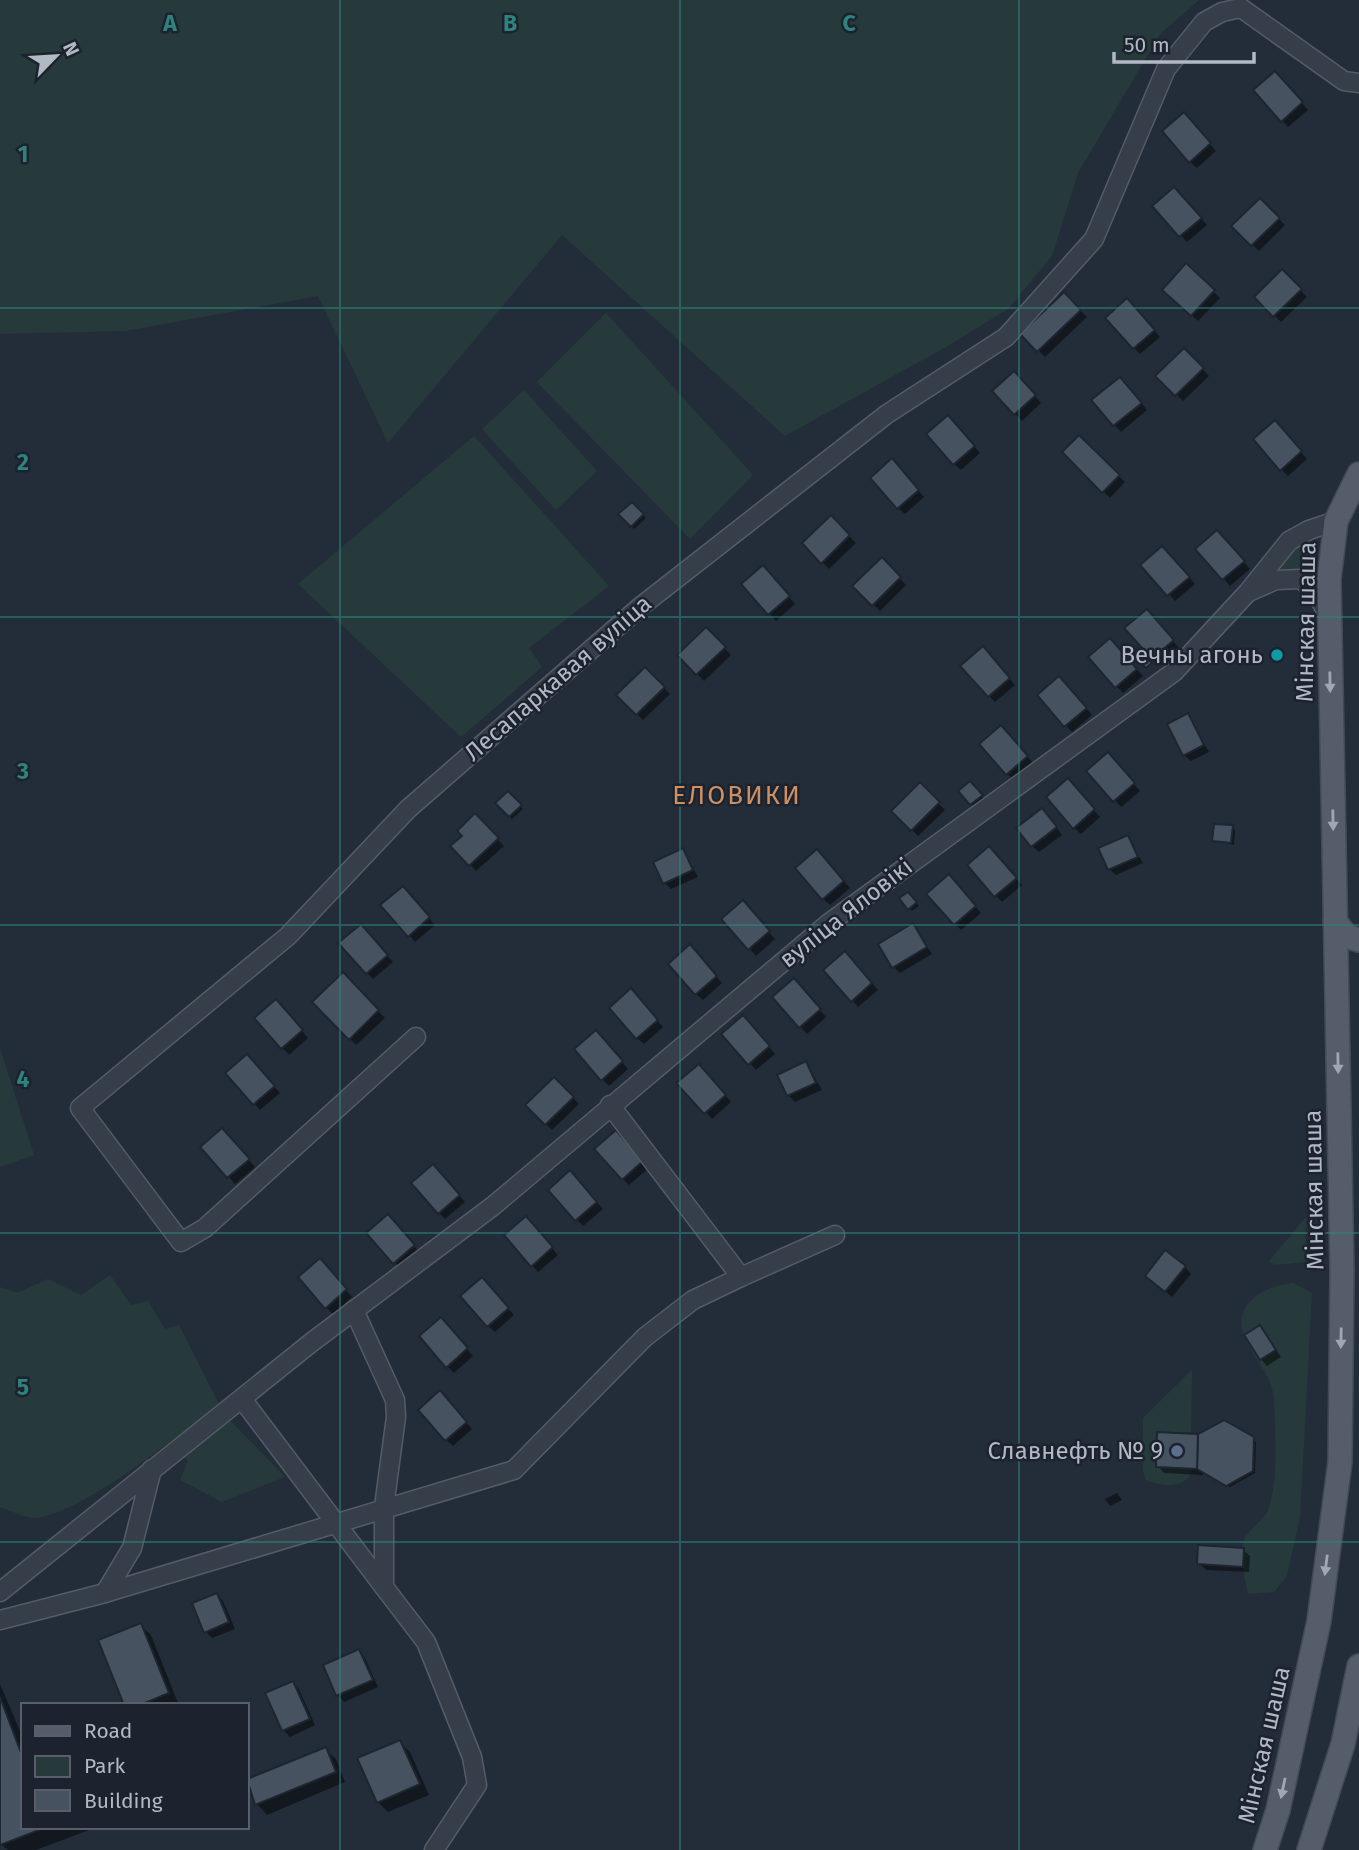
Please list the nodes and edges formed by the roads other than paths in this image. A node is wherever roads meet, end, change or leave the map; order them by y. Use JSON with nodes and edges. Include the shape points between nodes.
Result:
{"nodes":[{"id":1,"x":1359,"y":83,"type":"edge"},
{"id":2,"x":1359,"y":474,"type":"edge"},
{"id":3,"x":1359,"y":516,"type":"edge"},
{"id":4,"x":1336,"y":521,"type":"junction"},
{"id":5,"x":1248,"y":592,"type":"junction"},
{"id":6,"x":1328,"y":614,"type":"junction"},
{"id":7,"x":1335,"y":921,"type":"junction"},
{"id":8,"x":1359,"y":940,"type":"edge"},
{"id":9,"x":1359,"y":999,"type":"edge"},
{"id":10,"x":1338,"y":1017,"type":"junction"},
{"id":11,"x":416,"y":1037,"type":"dead end"},
{"id":12,"x":610,"y":1105,"type":"junction"},
{"id":13,"x":835,"y":1235,"type":"dead end"},
{"id":14,"x":741,"y":1277,"type":"junction"},
{"id":15,"x":354,"y":1310,"type":"junction"},
{"id":16,"x":242,"y":1399,"type":"junction"},
{"id":17,"x":152,"y":1469,"type":"junction"},
{"id":18,"x":384,"y":1507,"type":"junction"},
{"id":19,"x":336,"y":1523,"type":"junction"},
{"id":20,"x":384,"y":1587,"type":"junction"},
{"id":21,"x":0,"y":1592,"type":"edge"},
{"id":22,"x":105,"y":1593,"type":"junction"},
{"id":23,"x":0,"y":1620,"type":"edge"},
{"id":24,"x":1359,"y":1666,"type":"edge"},
{"id":25,"x":433,"y":1850,"type":"edge"},
{"id":26,"x":1265,"y":1850,"type":"edge"},
{"id":27,"x":1309,"y":1850,"type":"edge"}],
"edges":[{"from":1,"to":11,"type":"street","name":"Лесапаркавая вуліца","via":[[1344,81],[1241,8],[1204,22],[1166,69],[1094,239],[1006,337],[887,414],[640,607],[408,809],[288,936],[80,1108],[181,1242],[205,1228]]},
{"from":2,"to":4,"type":"main road"},
{"from":3,"to":4,"type":"main road"},
{"from":4,"to":5,"type":"street","name":"вуліца Яловікі","via":[[1289,541]]},
{"from":4,"to":6,"type":"main road","name":"Мінская шаша"},
{"from":5,"to":6,"type":"street","via":[[1276,580],[1301,579]]},
{"from":5,"to":12,"type":"street","name":"вуліца Яловікі","via":[[1174,672],[829,923]]},
{"from":6,"to":7,"type":"main road","name":"Мінская шаша","one_way":true},
{"from":7,"to":8,"type":"main road","via":[[1346,936]]},
{"from":7,"to":10,"type":"main road","name":"Мінская шаша"},
{"from":9,"to":10,"type":"main road","via":[[1347,1002]]},
{"from":10,"to":26,"type":"main road","name":"Мінская шаша","one_way":true,"via":[[1340,1462],[1319,1621]]},
{"from":12,"to":14,"type":"street"},
{"from":12,"to":15,"type":"street","name":"вуліца Яловікі","via":[[493,1206]]},
{"from":13,"to":14,"type":"street"},
{"from":14,"to":18,"type":"street","via":[[693,1300],[645,1337],[514,1470]]},
{"from":15,"to":16,"type":"street","name":"вуліца Яловікі"},
{"from":15,"to":18,"type":"street","via":[[395,1400]]},
{"from":16,"to":17,"type":"street","name":"вуліца Яловікі"},
{"from":16,"to":19,"type":"street"},
{"from":17,"to":21,"type":"street","name":"вуліца Яловікі"},
{"from":17,"to":22,"type":"street","via":[[132,1548]]},
{"from":18,"to":19,"type":"street"},
{"from":18,"to":20,"type":"street"},
{"from":19,"to":20,"type":"street"},
{"from":19,"to":22,"type":"street"},
{"from":20,"to":25,"type":"street","via":[[426,1642],[472,1757],[477,1785]]},
{"from":22,"to":23,"type":"street"},
{"from":24,"to":27,"type":"main road","via":[[1343,1744]]}]}
